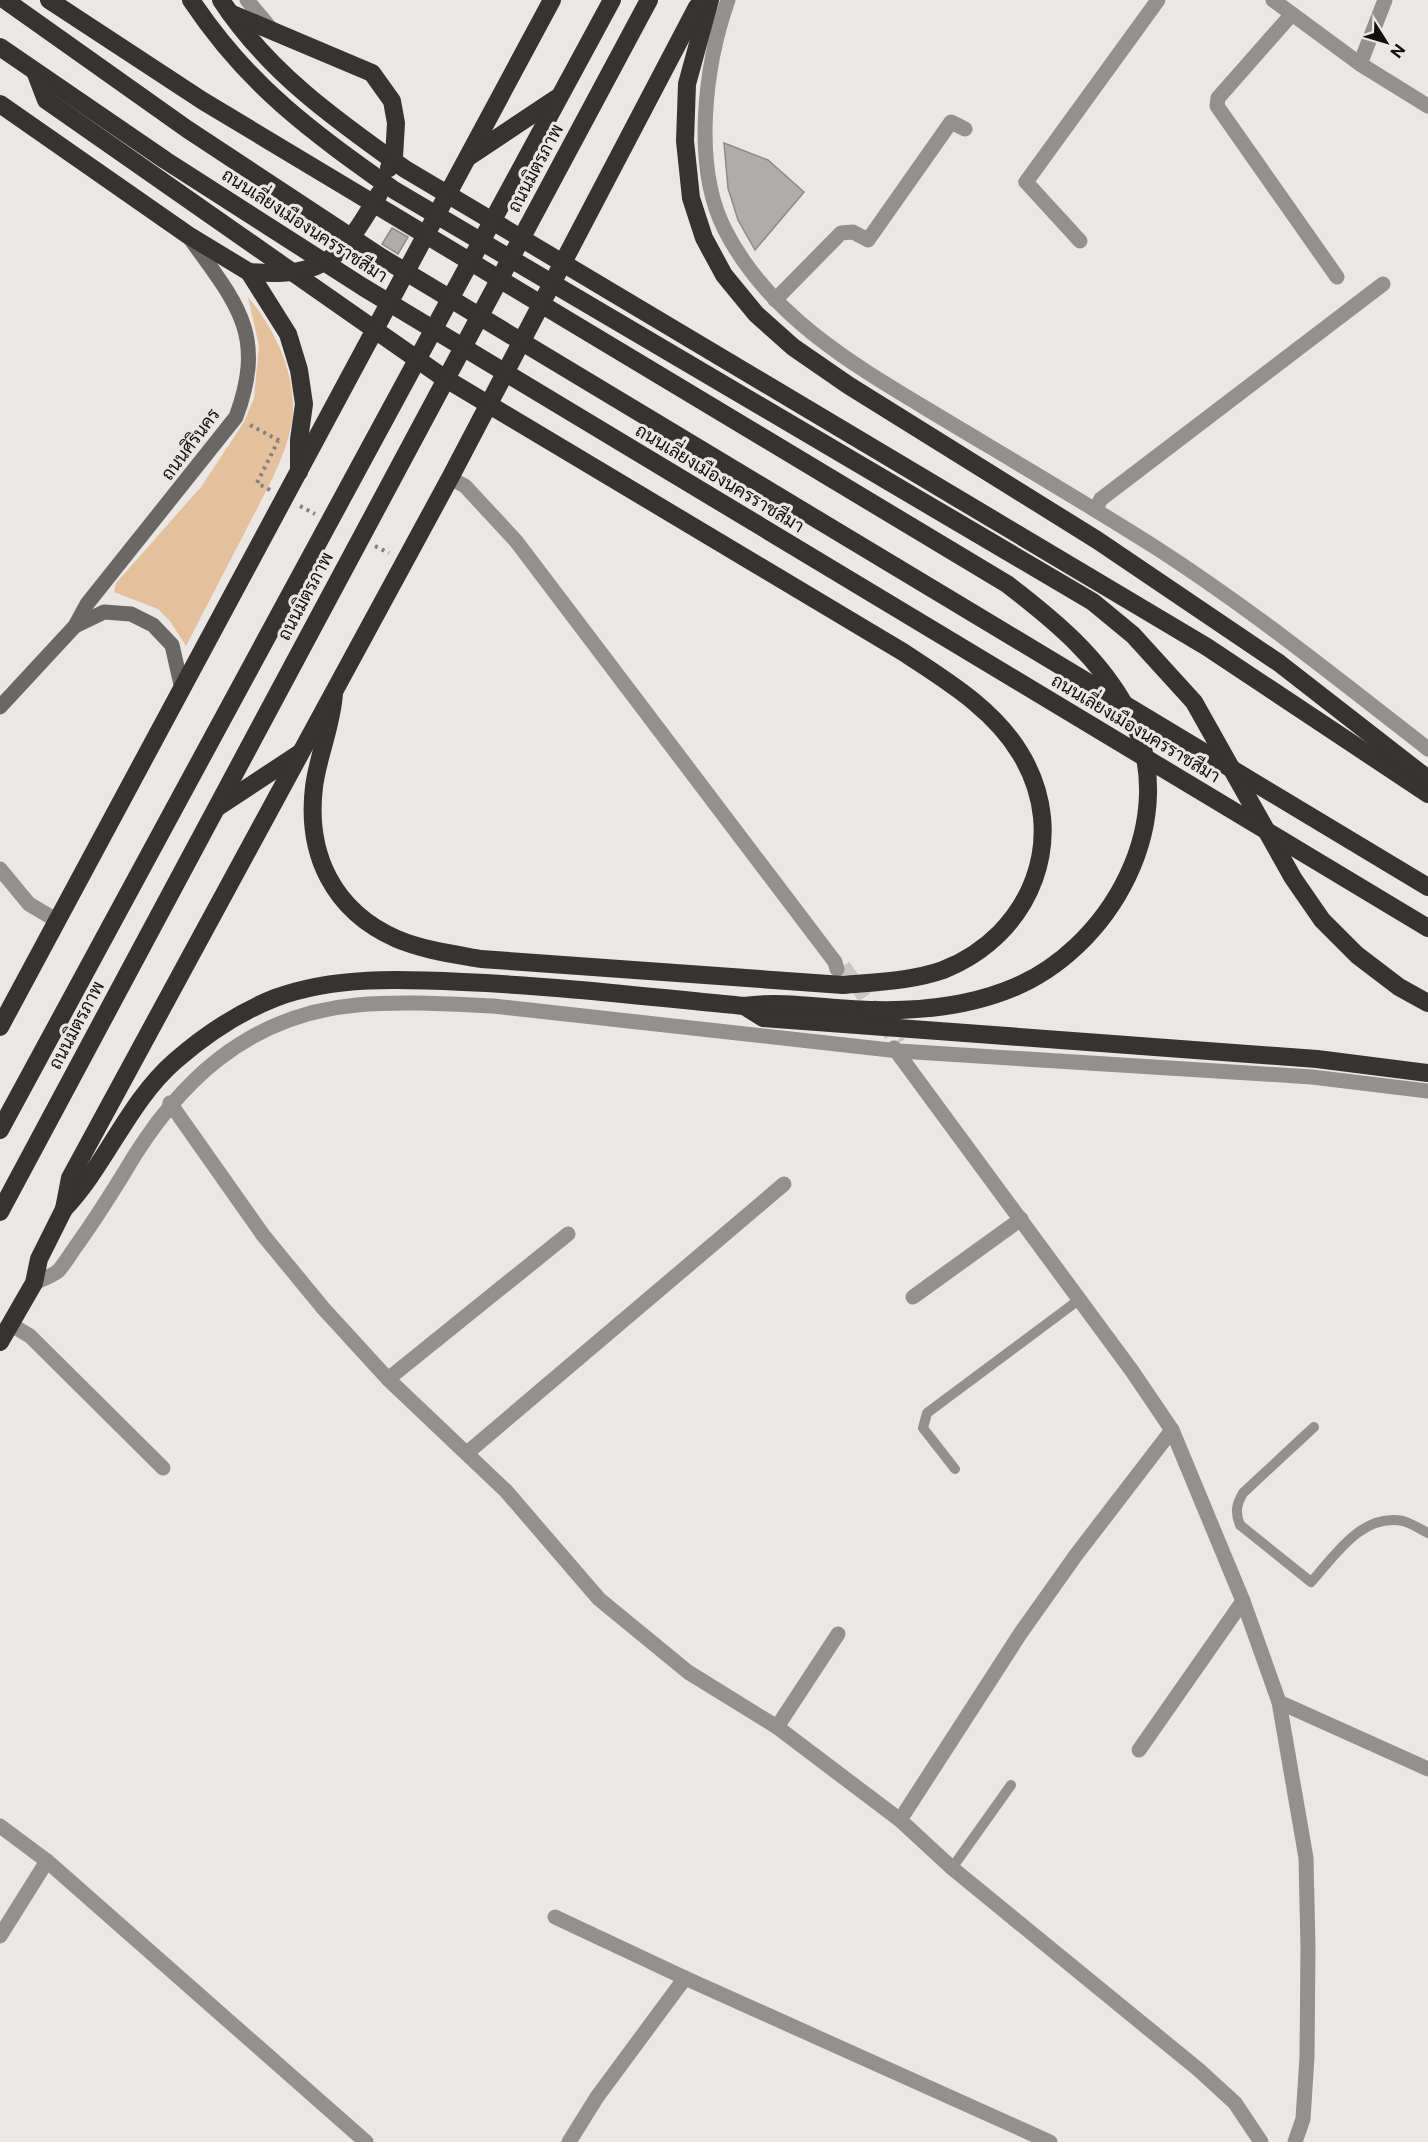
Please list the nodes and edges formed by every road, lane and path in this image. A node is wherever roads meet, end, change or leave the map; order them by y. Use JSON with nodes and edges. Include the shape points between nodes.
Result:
{"nodes":[{"id":1,"x":5,"y":0,"type":"edge"},
{"id":2,"x":49,"y":0,"type":"edge"},
{"id":3,"x":190,"y":0,"type":"edge"},
{"id":4,"x":199,"y":0,"type":"edge"},
{"id":5,"x":221,"y":0,"type":"edge"},
{"id":6,"x":247,"y":0,"type":"edge"},
{"id":7,"x":612,"y":0,"type":"edge"},
{"id":8,"x":649,"y":0,"type":"edge"},
{"id":9,"x":704,"y":0,"type":"edge"},
{"id":10,"x":710,"y":0,"type":"edge"},
{"id":11,"x":728,"y":0,"type":"edge"},
{"id":12,"x":1158,"y":0,"type":"edge"},
{"id":13,"x":1273,"y":0,"type":"edge"},
{"id":14,"x":1385,"y":0,"type":"edge"},
{"id":15,"x":551,"y":1,"type":"edge"},
{"id":16,"x":1293,"y":14,"type":"junction"},
{"id":17,"x":273,"y":31,"type":"junction"},
{"id":18,"x":0,"y":47,"type":"edge"},
{"id":19,"x":1360,"y":64,"type":"junction"},
{"id":20,"x":36,"y":74,"type":"junction"},
{"id":21,"x":561,"y":95,"type":"junction"},
{"id":22,"x":0,"y":104,"type":"edge"},
{"id":23,"x":1428,"y":106,"type":"edge"},
{"id":24,"x":965,"y":129,"type":"dead end"},
{"id":25,"x":466,"y":159,"type":"junction"},
{"id":26,"x":188,"y":234,"type":"junction"},
{"id":27,"x":1080,"y":241,"type":"dead end"},
{"id":28,"x":249,"y":273,"type":"junction"},
{"id":29,"x":1337,"y":276,"type":"dead end"},
{"id":30,"x":1383,"y":284,"type":"dead end"},
{"id":31,"x":775,"y":300,"type":"junction"},
{"id":32,"x":236,"y":417,"type":"junction"},
{"id":33,"x":299,"y":440,"type":"junction"},
{"id":34,"x":278,"y":441,"type":"junction"},
{"id":35,"x":299,"y":474,"type":"junction"},
{"id":36,"x":450,"y":478,"type":"junction"},
{"id":37,"x":259,"y":484,"type":"dead end"},
{"id":38,"x":1095,"y":510,"type":"junction"},
{"id":39,"x":75,"y":626,"type":"junction"},
{"id":40,"x":182,"y":689,"type":"junction"},
{"id":41,"x":334,"y":693,"type":"junction"},
{"id":42,"x":0,"y":707,"type":"edge"},
{"id":43,"x":1428,"y":749,"type":"edge"},
{"id":44,"x":302,"y":752,"type":"junction"},
{"id":45,"x":1428,"y":778,"type":"edge"},
{"id":46,"x":1428,"y":794,"type":"edge"},
{"id":47,"x":215,"y":809,"type":"junction"},
{"id":48,"x":0,"y":869,"type":"edge"},
{"id":49,"x":1428,"y":887,"type":"edge"},
{"id":50,"x":56,"y":920,"type":"junction"},
{"id":51,"x":1428,"y":928,"type":"edge"},
{"id":52,"x":839,"y":966,"type":"tunnel mouth"},
{"id":53,"x":1428,"y":1003,"type":"edge"},
{"id":54,"x":744,"y":1006,"type":"junction"},
{"id":55,"x":0,"y":1027,"type":"edge"},
{"id":56,"x":896,"y":1047,"type":"junction"},
{"id":57,"x":1428,"y":1073,"type":"edge"},
{"id":58,"x":1428,"y":1091,"type":"edge"},
{"id":59,"x":170,"y":1103,"type":"junction"},
{"id":60,"x":0,"y":1130,"type":"edge"},
{"id":61,"x":784,"y":1184,"type":"dead end"},
{"id":62,"x":64,"y":1209,"type":"junction"},
{"id":63,"x":0,"y":1212,"type":"edge"},
{"id":64,"x":1021,"y":1219,"type":"junction"},
{"id":65,"x":568,"y":1234,"type":"dead end"},
{"id":66,"x":34,"y":1283,"type":"junction"},
{"id":67,"x":913,"y":1297,"type":"dead end"},
{"id":68,"x":1080,"y":1299,"type":"junction"},
{"id":69,"x":10,"y":1324,"type":"junction"},
{"id":70,"x":0,"y":1342,"type":"edge"},
{"id":71,"x":388,"y":1378,"type":"junction"},
{"id":72,"x":1314,"y":1427,"type":"dead end"},
{"id":73,"x":1172,"y":1430,"type":"junction"},
{"id":74,"x":467,"y":1453,"type":"junction"},
{"id":75,"x":163,"y":1468,"type":"dead end"},
{"id":76,"x":955,"y":1469,"type":"dead end"},
{"id":77,"x":1428,"y":1533,"type":"edge"},
{"id":78,"x":1243,"y":1601,"type":"junction"},
{"id":79,"x":838,"y":1634,"type":"dead end"},
{"id":80,"x":1279,"y":1702,"type":"junction"},
{"id":81,"x":777,"y":1727,"type":"junction"},
{"id":82,"x":1139,"y":1750,"type":"dead end"},
{"id":83,"x":1428,"y":1769,"type":"edge"},
{"id":84,"x":1011,"y":1785,"type":"dead end"},
{"id":85,"x":900,"y":1820,"type":"junction"},
{"id":86,"x":0,"y":1826,"type":"edge"},
{"id":87,"x":47,"y":1861,"type":"junction"},
{"id":88,"x":952,"y":1868,"type":"junction"},
{"id":89,"x":555,"y":1917,"type":"dead end"},
{"id":90,"x":0,"y":1936,"type":"edge"},
{"id":91,"x":685,"y":1978,"type":"junction"},
{"id":92,"x":366,"y":2142,"type":"edge"},
{"id":93,"x":569,"y":2142,"type":"edge"},
{"id":94,"x":1050,"y":2142,"type":"edge"},
{"id":95,"x":1261,"y":2142,"type":"edge"},
{"id":96,"x":1295,"y":2142,"type":"edge"}],
"edges":[{"from":1,"to":49,"type":"highway","name":"ถนนเลี่ยงเมืองนครราชสีมา","via":[[187,129],[381,257]]},
{"from":2,"to":54,"type":"highway","via":[[203,101],[1006,584],[1053,619],[1093,658],[1128,711],[1143,746],[1148,787],[1143,834],[1130,872],[1109,911],[1087,938],[1046,972],[1005,992],[958,1004],[876,1010],[765,1003]]},
{"from":3,"to":53,"type":"highway","via":[[216,37],[265,91],[313,132],[394,190],[1093,603],[1133,635],[1194,702],[1293,878],[1322,920],[1357,955]]},
{"from":4,"to":17,"type":"highway"},
{"from":5,"to":46,"type":"highway","via":[[234,21],[281,74],[329,116],[405,170],[1207,647]]},
{"from":6,"to":17,"type":"street"},
{"from":7,"to":21,"type":"highway","name":"ถนนมิตรภาพ"},
{"from":8,"to":47,"type":"highway","name":"ถนนมิตรภาพ"},
{"from":9,"to":36,"type":"highway"},
{"from":10,"to":45,"type":"highway","via":[[687,84],[685,141],[691,198],[704,238],[724,275],[756,314],[793,347],[848,385],[1097,540],[1279,663]]},
{"from":11,"to":31,"type":"street","via":[[706,82],[711,187],[724,228],[744,263]]},
{"from":12,"to":27,"type":"street","via":[[1026,182]]},
{"from":13,"to":16,"type":"street"},
{"from":14,"to":19,"type":"street"},
{"from":15,"to":25,"type":"highway"},
{"from":16,"to":19,"type":"street"},
{"from":16,"to":29,"type":"street","via":[[1218,98],[1216,106]]},
{"from":17,"to":28,"type":"highway","via":[[372,73],[392,100],[396,123],[394,157],[375,200],[335,256],[312,270]]},
{"from":18,"to":20,"type":"highway","name":"ถนนเลี่ยงเมืองนครราชสีมา"},
{"from":19,"to":23,"type":"street"},
{"from":20,"to":41,"type":"highway","via":[[46,100],[441,376],[955,686],[993,719],[1020,752],[1035,784],[1042,817],[1042,851],[1034,883],[1017,915],[986,946],[942,970],[894,980],[843,984],[481,959],[433,950],[397,939],[363,920],[337,893],[321,864],[312,829],[314,785]]},
{"from":20,"to":51,"type":"highway","name":"ถนนเลี่ยงเมืองนครราชสีมา","via":[[363,287]]},
{"from":21,"to":25,"type":"highway"},
{"from":21,"to":60,"type":"highway","name":"ถนนมิตรภาพ"},
{"from":22,"to":26,"type":"highway"},
{"from":24,"to":31,"type":"street","via":[[951,122],[868,240],[853,232],[841,233]]},
{"from":25,"to":35,"type":"highway"},
{"from":26,"to":28,"type":"highway"},
{"from":26,"to":32,"type":"street","name":"ถนนศิรินคร","via":[[235,301],[250,347],[247,386]]},
{"from":28,"to":33,"type":"highway","via":[[288,334],[299,370],[304,404]]},
{"from":30,"to":38,"type":"street","via":[[1101,499]]},
{"from":31,"to":38,"type":"street","via":[[860,368]]},
{"from":32,"to":34,"type":"path"},
{"from":32,"to":39,"type":"street","name":"ถนนศิรินคร","via":[[87,604]]},
{"from":33,"to":34,"type":"path"},
{"from":33,"to":35,"type":"highway"},
{"from":34,"to":37,"type":"path"},
{"from":35,"to":40,"type":"highway"},
{"from":36,"to":41,"type":"highway"},
{"from":36,"to":52,"type":"street","via":[[465,486],[516,541]]},
{"from":38,"to":43,"type":"street","via":[[1268,626]]},
{"from":39,"to":40,"type":"street","name":"ถนนศิรินคร","via":[[104,612],[131,614],[153,625],[171,645]]},
{"from":39,"to":42,"type":"street","name":"ถนนศิรินคร"},
{"from":40,"to":50,"type":"highway"},
{"from":41,"to":44,"type":"highway"},
{"from":44,"to":47,"type":"highway"},
{"from":44,"to":62,"type":"highway","via":[[70,1178]]},
{"from":47,"to":63,"type":"highway","name":"ถนนมิตรภาพ"},
{"from":48,"to":50,"type":"street","via":[[29,904]]},
{"from":50,"to":55,"type":"highway"},
{"from":54,"to":57,"type":"highway","via":[[763,1018],[1317,1059]]},
{"from":54,"to":62,"type":"highway","via":[[517,984],[430,980],[330,985],[275,998],[219,1025],[173,1062],[132,1113],[83,1189]]},
{"from":56,"to":58,"type":"street","via":[[1300,1076]]},
{"from":56,"to":59,"type":"street","via":[[493,1006],[357,1005],[309,1014],[259,1033],[213,1061]]},
{"from":56,"to":64,"type":"street"},
{"from":59,"to":66,"type":"street","via":[[102,1211],[57,1272]]},
{"from":59,"to":71,"type":"street","via":[[263,1235]]},
{"from":61,"to":74,"type":"street"},
{"from":62,"to":66,"type":"highway","via":[[39,1259]]},
{"from":64,"to":67,"type":"street"},
{"from":64,"to":68,"type":"street"},
{"from":65,"to":71,"type":"street"},
{"from":66,"to":69,"type":"highway"},
{"from":68,"to":73,"type":"street"},
{"from":68,"to":76,"type":"lane","via":[[927,1413],[923,1428]]},
{"from":69,"to":70,"type":"highway"},
{"from":69,"to":75,"type":"street","via":[[30,1336]]},
{"from":71,"to":74,"type":"street"},
{"from":72,"to":77,"type":"lane","via":[[1243,1493],[1237,1503],[1240,1525],[1311,1582],[1366,1526],[1404,1521]]},
{"from":73,"to":78,"type":"street"},
{"from":73,"to":85,"type":"street","via":[[1027,1625]]},
{"from":74,"to":81,"type":"street","via":[[506,1491],[606,1605],[688,1672]]},
{"from":78,"to":80,"type":"street"},
{"from":78,"to":82,"type":"street"},
{"from":79,"to":81,"type":"street"},
{"from":80,"to":83,"type":"street"},
{"from":80,"to":96,"type":"street","via":[[1306,1858],[1306,2057],[1303,2119]]},
{"from":81,"to":85,"type":"street"},
{"from":84,"to":88,"type":"lane"},
{"from":85,"to":88,"type":"street"},
{"from":86,"to":87,"type":"street"},
{"from":87,"to":90,"type":"street"},
{"from":87,"to":92,"type":"street"},
{"from":88,"to":95,"type":"street","via":[[1199,2070],[1235,2103]]},
{"from":89,"to":91,"type":"street"},
{"from":91,"to":93,"type":"street","via":[[597,2097]]},
{"from":91,"to":94,"type":"street"}]}
